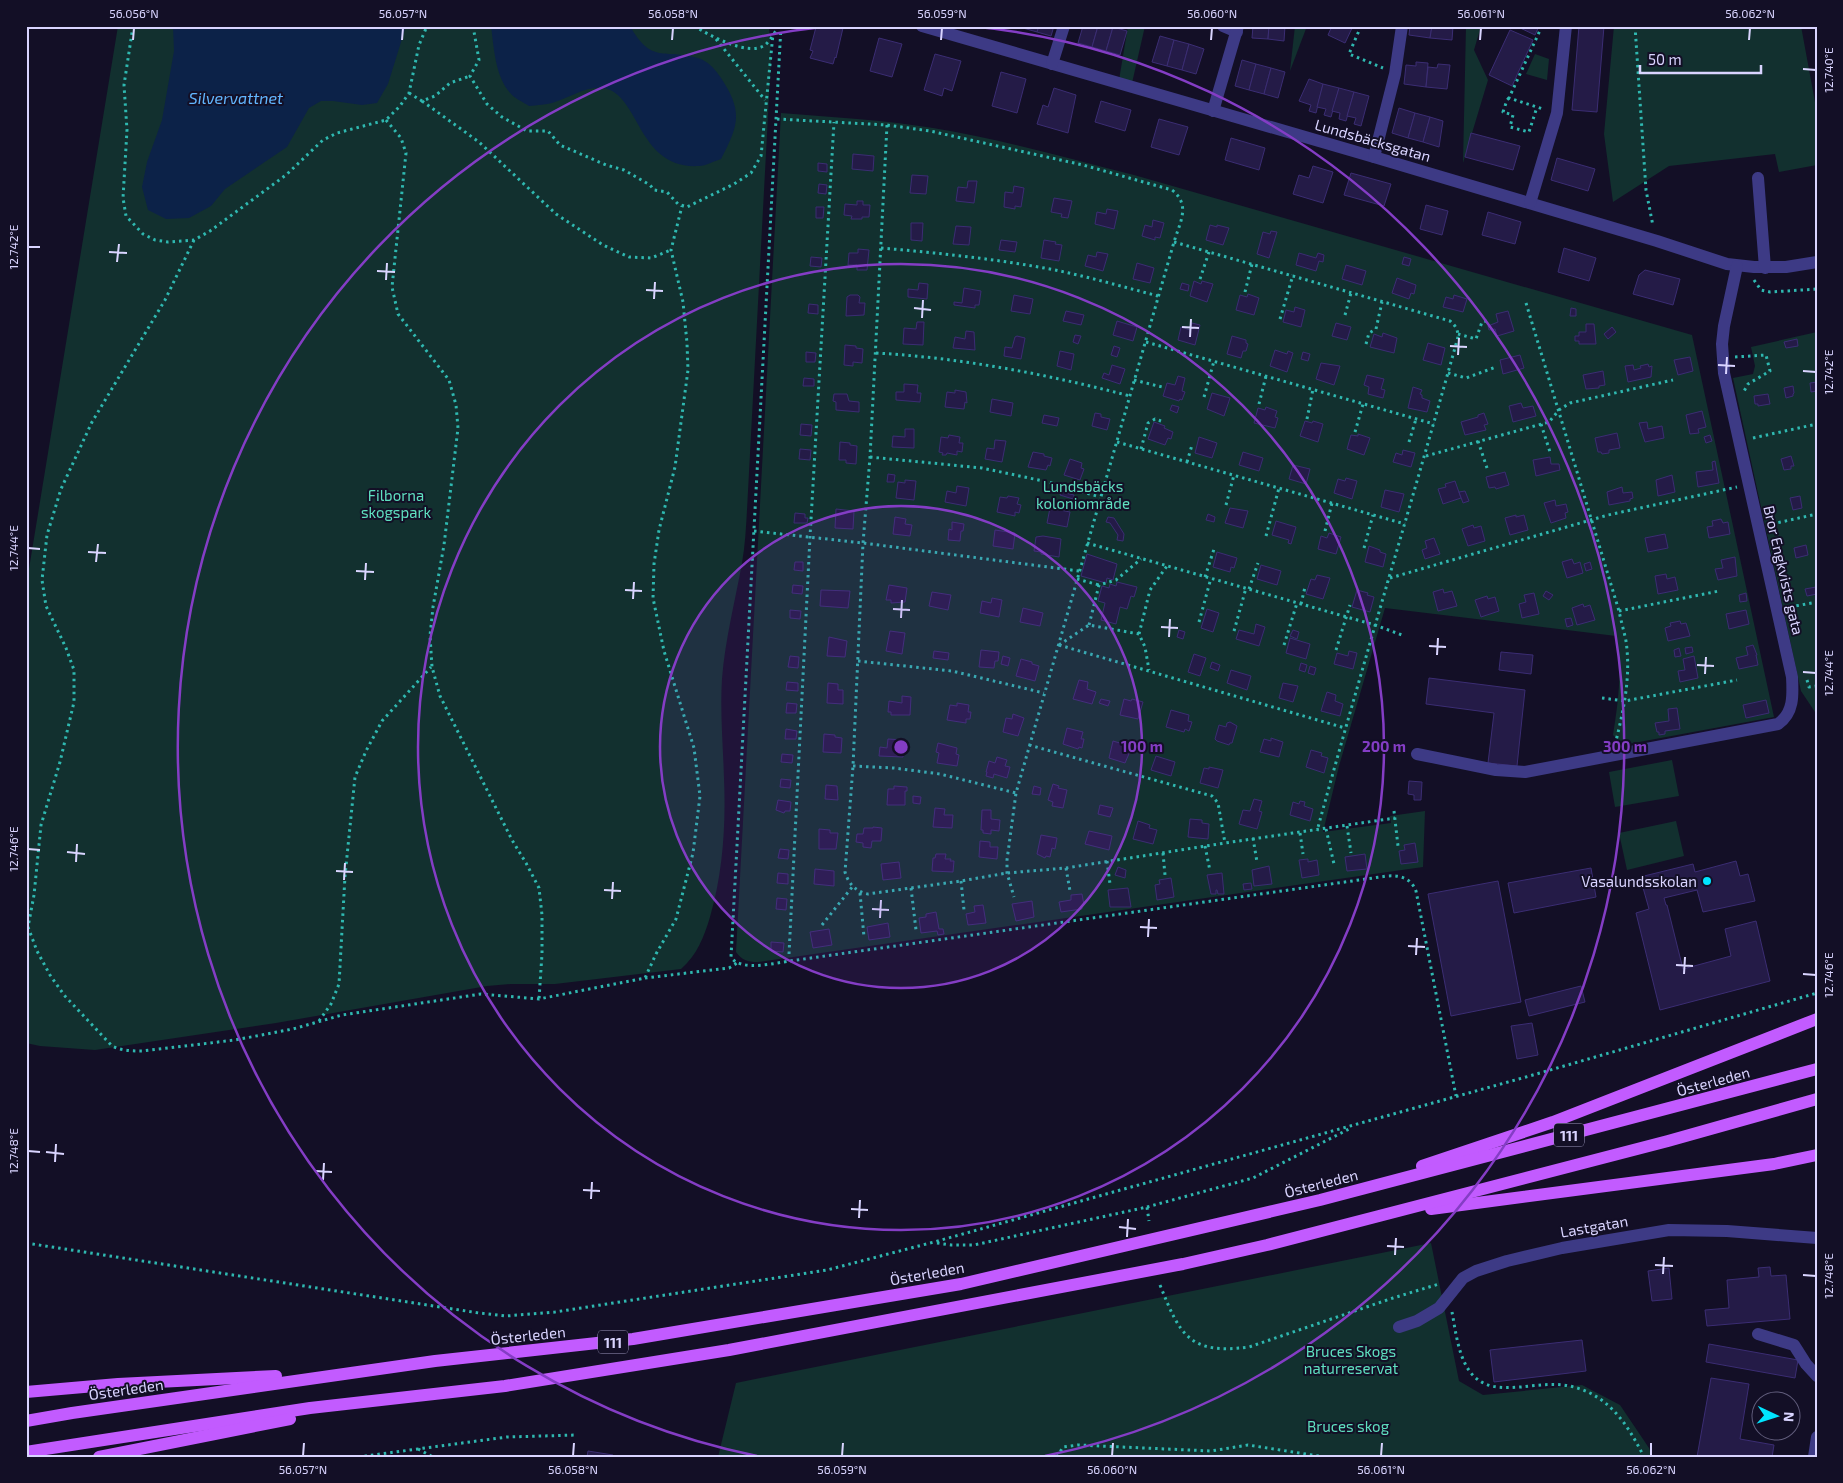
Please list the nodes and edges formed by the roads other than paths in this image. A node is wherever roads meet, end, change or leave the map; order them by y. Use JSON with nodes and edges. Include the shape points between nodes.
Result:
{"nodes":[{"id":1,"x":922,"y":26,"type":"edge"},
{"id":2,"x":1064,"y":26,"type":"edge"},
{"id":3,"x":1223,"y":26,"type":"edge"},
{"id":4,"x":1402,"y":26,"type":"edge"},
{"id":5,"x":1566,"y":26,"type":"edge"},
{"id":6,"x":1238,"y":29,"type":"edge"},
{"id":7,"x":1052,"y":64,"type":"junction"},
{"id":8,"x":1213,"y":110,"type":"junction"},
{"id":9,"x":1374,"y":157,"type":"junction"},
{"id":10,"x":1758,"y":178,"type":"dead end"},
{"id":11,"x":1530,"y":203,"type":"junction"},
{"id":12,"x":1817,"y":262,"type":"edge"},
{"id":13,"x":1737,"y":266,"type":"junction"},
{"id":14,"x":1760,"y":268,"type":"junction"},
{"id":15,"x":1418,"y":754,"type":"dead end"},
{"id":16,"x":1817,"y":1019,"type":"edge"},
{"id":17,"x":1817,"y":1069,"type":"edge"},
{"id":18,"x":1817,"y":1099,"type":"edge"},
{"id":19,"x":1817,"y":1155,"type":"edge"},
{"id":20,"x":1320,"y":1200,"type":"junction"},
{"id":21,"x":1379,"y":1216,"type":"junction"},
{"id":22,"x":1817,"y":1238,"type":"edge"},
{"id":23,"x":1399,"y":1327,"type":"dead end"},
{"id":24,"x":1758,"y":1334,"type":"dead end"},
{"id":25,"x":356,"y":1372,"type":"junction"},
{"id":26,"x":1817,"y":1376,"type":"edge"},
{"id":27,"x":26,"y":1392,"type":"edge"},
{"id":28,"x":393,"y":1399,"type":"junction"},
{"id":29,"x":26,"y":1421,"type":"edge"},
{"id":30,"x":1817,"y":1437,"type":"edge"},
{"id":31,"x":26,"y":1452,"type":"edge"},
{"id":32,"x":99,"y":1457,"type":"edge"},
{"id":33,"x":1814,"y":1457,"type":"edge"}],
"edges":[{"from":1,"to":7,"type":"street","name":"Lundsbäcksgatan"},
{"from":2,"to":7,"type":"street"},
{"from":3,"to":6,"type":"street"},
{"from":4,"to":9,"type":"street","via":[[1395,74]]},
{"from":5,"to":11,"type":"street","via":[[1557,113]]},
{"from":6,"to":8,"type":"street"},
{"from":7,"to":8,"type":"street","name":"Lundsbäcksgatan"},
{"from":8,"to":9,"type":"street","name":"Lundsbäcksgatan"},
{"from":9,"to":11,"type":"street","name":"Lundsbäcksgatan"},
{"from":10,"to":14,"type":"street"},
{"from":11,"to":13,"type":"street","name":"Lundsbäcksgatan"},
{"from":12,"to":14,"type":"street","name":"Lundsbäcksgatan","via":[[1786,268]]},
{"from":13,"to":14,"type":"street","name":"Lundsbäcksgatan"},
{"from":13,"to":15,"type":"street","name":"Bror Engkvists gata","via":[[1724,326],[1722,358],[1792,676],[1792,703],[1787,715],[1778,724],[1525,772],[1496,770]]},
{"from":16,"to":20,"type":"main road","via":[[1553,1122]]},
{"from":17,"to":20,"type":"main road","name":"Österleden","number":"111"},
{"from":18,"to":21,"type":"main road","number":"111"},
{"from":19,"to":21,"type":"main road","via":[[1764,1165]]},
{"from":20,"to":25,"type":"main road","name":"Österleden","number":"111","via":[[962,1284],[633,1339]]},
{"from":21,"to":28,"type":"main road","number":"111","via":[[1183,1264],[729,1350],[506,1386]]},
{"from":22,"to":23,"type":"street","name":"Lastgatan","via":[[1670,1230],[1562,1248],[1476,1271],[1463,1278],[1439,1308]]},
{"from":24,"to":26,"type":"street","via":[[1794,1345]]},
{"from":25,"to":27,"type":"main road"},
{"from":25,"to":29,"type":"main road","name":"Österleden","number":"111"},
{"from":28,"to":31,"type":"main road","number":"111","via":[[310,1408]]},
{"from":28,"to":32,"type":"main road"},
{"from":30,"to":33,"type":"street"}]}
